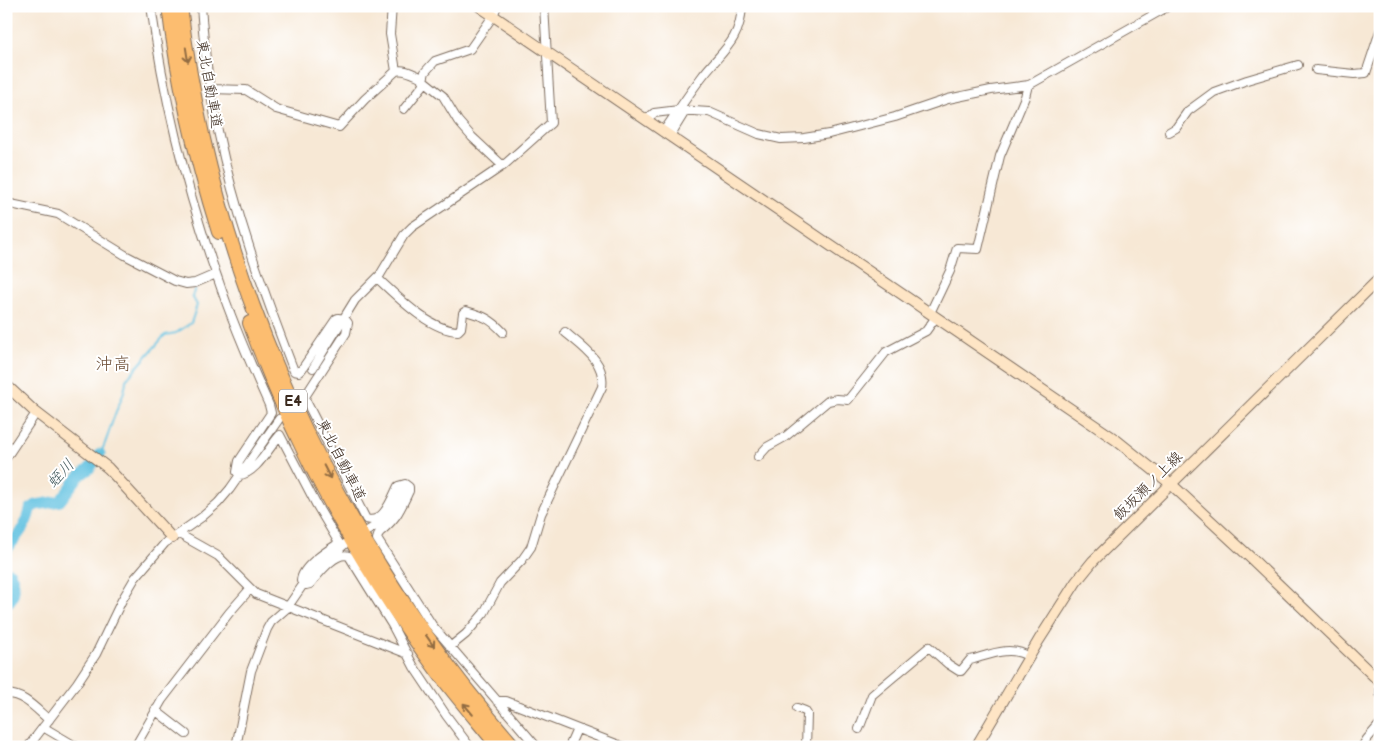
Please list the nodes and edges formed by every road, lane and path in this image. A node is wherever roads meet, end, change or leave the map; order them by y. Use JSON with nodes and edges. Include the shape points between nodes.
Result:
{"nodes":[{"id":1,"x":151,"y":6,"type":"edge"},
{"id":2,"x":169,"y":6,"type":"edge"},
{"id":3,"x":180,"y":6,"type":"edge"},
{"id":4,"x":201,"y":6,"type":"edge"},
{"id":5,"x":392,"y":6,"type":"edge"},
{"id":6,"x":479,"y":6,"type":"edge"},
{"id":7,"x":544,"y":6,"type":"edge"},
{"id":8,"x":742,"y":6,"type":"edge"},
{"id":9,"x":1169,"y":6,"type":"edge"},
{"id":10,"x":495,"y":11,"type":"edge"},
{"id":11,"x":1380,"y":31,"type":"edge"},
{"id":12,"x":546,"y":51,"type":"junction"},
{"id":13,"x":1298,"y":65,"type":"dead end"},
{"id":14,"x":1316,"y":70,"type":"dead end"},
{"id":15,"x":396,"y":71,"type":"junction"},
{"id":16,"x":424,"y":80,"type":"junction"},
{"id":17,"x":1028,"y":85,"type":"junction"},
{"id":18,"x":210,"y":89,"type":"junction"},
{"id":19,"x":404,"y":109,"type":"dead end"},
{"id":20,"x":682,"y":110,"type":"junction"},
{"id":21,"x":646,"y":120,"type":"junction"},
{"id":22,"x":1169,"y":132,"type":"dead end"},
{"id":23,"x":666,"y":134,"type":"junction"},
{"id":24,"x":503,"y":166,"type":"junction"},
{"id":25,"x":6,"y":203,"type":"edge"},
{"id":26,"x":216,"y":274,"type":"junction"},
{"id":27,"x":377,"y":278,"type":"junction"},
{"id":28,"x":1380,"y":278,"type":"edge"},
{"id":29,"x":933,"y":315,"type":"junction"},
{"id":30,"x":345,"y":319,"type":"junction"},
{"id":31,"x":503,"y":332,"type":"dead end"},
{"id":32,"x":565,"y":332,"type":"dead end"},
{"id":33,"x":313,"y":368,"type":"dead end"},
{"id":34,"x":6,"y":385,"type":"edge"},
{"id":35,"x":36,"y":413,"type":"junction"},
{"id":36,"x":279,"y":419,"type":"dead end"},
{"id":37,"x":758,"y":457,"type":"dead end"},
{"id":38,"x":6,"y":458,"type":"edge"},
{"id":39,"x":239,"y":475,"type":"junction"},
{"id":40,"x":406,"y":484,"type":"junction"},
{"id":41,"x":1171,"y":484,"type":"junction"},
{"id":42,"x":367,"y":532,"type":"dead end"},
{"id":43,"x":175,"y":536,"type":"junction"},
{"id":44,"x":345,"y":544,"type":"dead end"},
{"id":45,"x":303,"y":584,"type":"junction"},
{"id":46,"x":250,"y":588,"type":"junction"},
{"id":47,"x":287,"y":608,"type":"junction"},
{"id":48,"x":450,"y":647,"type":"junction"},
{"id":49,"x":408,"y":654,"type":"junction"},
{"id":50,"x":1029,"y":657,"type":"junction"},
{"id":51,"x":1380,"y":682,"type":"edge"},
{"id":52,"x":1380,"y":687,"type":"edge"},
{"id":53,"x":6,"y":694,"type":"edge"},
{"id":54,"x":1380,"y":694,"type":"edge"},
{"id":55,"x":497,"y":701,"type":"junction"},
{"id":56,"x":797,"y":708,"type":"dead end"},
{"id":57,"x":155,"y":710,"type":"junction"},
{"id":58,"x":49,"y":720,"type":"junction"},
{"id":59,"x":1380,"y":724,"type":"edge"},
{"id":60,"x":43,"y":727,"type":"junction"},
{"id":61,"x":577,"y":729,"type":"junction"},
{"id":62,"x":859,"y":729,"type":"dead end"},
{"id":63,"x":186,"y":734,"type":"dead end"},
{"id":64,"x":28,"y":747,"type":"edge"},
{"id":65,"x":77,"y":747,"type":"edge"},
{"id":66,"x":135,"y":747,"type":"edge"},
{"id":67,"x":236,"y":747,"type":"edge"},
{"id":68,"x":470,"y":747,"type":"edge"},
{"id":69,"x":499,"y":747,"type":"edge"},
{"id":70,"x":514,"y":747,"type":"edge"},
{"id":71,"x":537,"y":747,"type":"edge"},
{"id":72,"x":569,"y":747,"type":"edge"},
{"id":73,"x":624,"y":747,"type":"edge"},
{"id":74,"x":806,"y":747,"type":"edge"},
{"id":75,"x":976,"y":747,"type":"edge"},
{"id":76,"x":1362,"y":747,"type":"edge"}],
"edges":[{"from":1,"to":26,"type":"street","via":[[182,166]]},
{"from":69,"to":2,"type":"highway","name":"東北自動車道","number":"E4","one_way":true,"via":[[437,670],[376,579],[328,497],[290,419],[255,336],[208,197],[190,125]]},
{"from":3,"to":70,"type":"highway","name":"東北自動車道","number":"E4","one_way":true,"via":[[203,140],[227,228],[288,391],[336,490],[383,572],[452,671]]},
{"from":4,"to":18,"type":"street"},
{"from":5,"to":15,"type":"street","via":[[390,34]]},
{"from":6,"to":10,"type":"street"},
{"from":7,"to":12,"type":"street"},
{"from":8,"to":20,"type":"street","via":[[735,36],[705,72]]},
{"from":9,"to":17,"type":"street"},
{"from":10,"to":12,"type":"street"},
{"from":10,"to":16,"type":"street","via":[[470,49],[435,61],[425,72]]},
{"from":11,"to":14,"type":"street","via":[[1366,73]]},
{"from":12,"to":21,"type":"street"},
{"from":12,"to":24,"type":"street","via":[[551,123]]},
{"from":13,"to":22,"type":"street","via":[[1214,92],[1188,111],[1176,128]]},
{"from":15,"to":16,"type":"street","via":[[401,69]]},
{"from":15,"to":18,"type":"street","via":[[339,127],[276,109],[246,90]]},
{"from":16,"to":19,"type":"street"},
{"from":16,"to":24,"type":"street","via":[[443,96],[463,127]]},
{"from":17,"to":20,"type":"street","via":[[948,99],[883,121],[804,138],[769,137],[710,113]]},
{"from":17,"to":29,"type":"street","via":[[1000,156],[978,249],[957,248]]},
{"from":18,"to":30,"type":"street","via":[[226,163],[259,279],[294,371],[302,369],[336,319]]},
{"from":20,"to":21,"type":"street","via":[[654,113]]},
{"from":20,"to":23,"type":"street"},
{"from":21,"to":23,"type":"street"},
{"from":23,"to":29,"type":"street"},
{"from":24,"to":27,"type":"street","via":[[412,227]]},
{"from":25,"to":26,"type":"street","via":[[58,214],[175,281],[195,283]]},
{"from":26,"to":39,"type":"street","via":[[270,413],[239,461]]},
{"from":27,"to":30,"type":"street","via":[[356,300]]},
{"from":27,"to":31,"type":"street","via":[[426,320],[458,331],[466,311],[487,318]]},
{"from":28,"to":41,"type":"street","name":"飯坂瀬ノ上線"},
{"from":29,"to":37,"type":"street","via":[[926,331],[886,352],[848,400],[828,402]]},
{"from":29,"to":41,"type":"street","via":[[1116,440]]},
{"from":30,"to":33,"type":"street"},
{"from":30,"to":40,"type":"street","via":[[348,325],[346,333],[305,399],[366,519],[372,520],[381,515],[398,486]]},
{"from":32,"to":48,"type":"street","via":[[597,362],[602,387],[544,509],[531,547],[500,583],[484,613]]},
{"from":34,"to":35,"type":"street"},
{"from":35,"to":38,"type":"street"},
{"from":35,"to":43,"type":"street","via":[[108,468]]},
{"from":36,"to":39,"type":"street"},
{"from":39,"to":43,"type":"street","via":[[218,504]]},
{"from":39,"to":45,"type":"street","via":[[254,468],[280,435],[339,543],[307,568],[301,576]]},
{"from":40,"to":42,"type":"street","via":[[390,516]]},
{"from":40,"to":48,"type":"street","via":[[409,490],[397,516],[379,533],[378,540],[432,625]]},
{"from":41,"to":50,"type":"street","name":"飯坂瀬ノ上線","via":[[1093,561]]},
{"from":41,"to":51,"type":"street"},
{"from":43,"to":46,"type":"street","via":[[218,556]]},
{"from":43,"to":58,"type":"street","via":[[135,578],[96,654]]},
{"from":44,"to":45,"type":"street"},
{"from":45,"to":47,"type":"street"},
{"from":45,"to":49,"type":"street","via":[[310,584],[339,556],[349,556]]},
{"from":46,"to":47,"type":"street"},
{"from":46,"to":57,"type":"street"},
{"from":47,"to":49,"type":"street"},
{"from":47,"to":67,"type":"street","via":[[271,622],[261,642],[251,671]]},
{"from":48,"to":55,"type":"street"},
{"from":49,"to":68,"type":"street"},
{"from":50,"to":62,"type":"street","via":[[1008,650],[974,658],[960,671],[929,647],[872,695]]},
{"from":50,"to":75,"type":"street","name":"飯坂瀬ノ上線"},
{"from":52,"to":54,"type":"street"},
{"from":53,"to":58,"type":"street","via":[[17,695],[32,704]]},
{"from":55,"to":61,"type":"street","via":[[506,701]]},
{"from":55,"to":71,"type":"street"},
{"from":56,"to":74,"type":"street","via":[[807,714]]},
{"from":57,"to":63,"type":"street"},
{"from":57,"to":66,"type":"street"},
{"from":58,"to":60,"type":"street"},
{"from":59,"to":76,"type":"street"},
{"from":60,"to":64,"type":"street"},
{"from":60,"to":65,"type":"street"},
{"from":61,"to":72,"type":"street"},
{"from":61,"to":73,"type":"street"}]}
